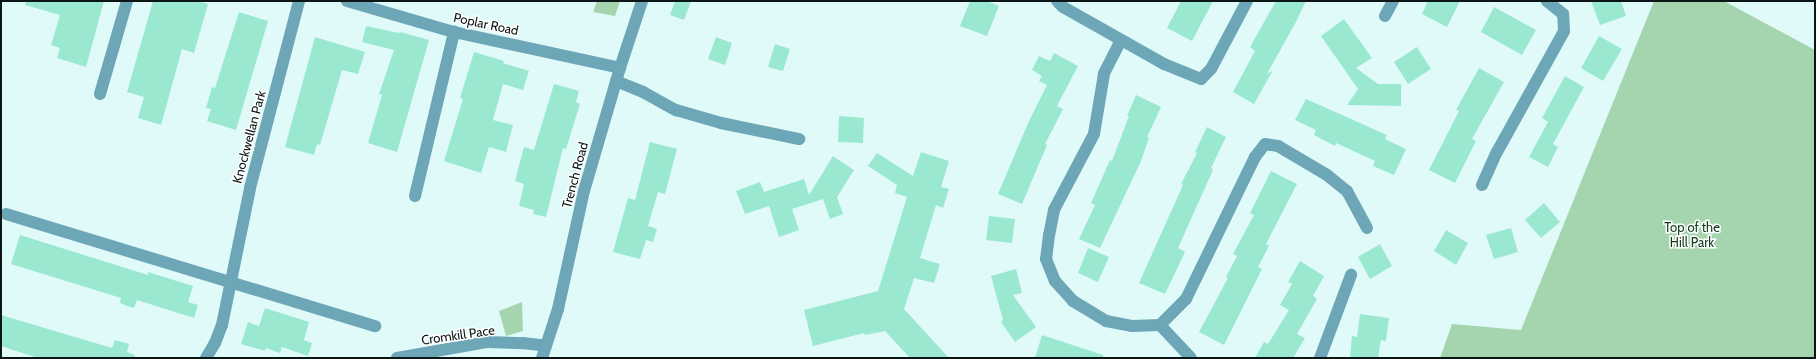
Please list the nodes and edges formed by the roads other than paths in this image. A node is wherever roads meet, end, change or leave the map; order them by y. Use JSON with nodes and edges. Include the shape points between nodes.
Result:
{"nodes":[{"id":1,"x":127,"y":1,"type":"edge"},
{"id":2,"x":299,"y":1,"type":"edge"},
{"id":3,"x":347,"y":1,"type":"edge"},
{"id":4,"x":642,"y":1,"type":"edge"},
{"id":5,"x":1057,"y":1,"type":"edge"},
{"id":6,"x":1247,"y":1,"type":"edge"},
{"id":7,"x":1392,"y":1,"type":"edge"},
{"id":8,"x":1547,"y":1,"type":"edge"},
{"id":9,"x":1385,"y":16,"type":"dead end"},
{"id":10,"x":454,"y":32,"type":"junction"},
{"id":11,"x":1121,"y":40,"type":"junction"},
{"id":12,"x":620,"y":68,"type":"junction"},
{"id":13,"x":616,"y":80,"type":"junction"},
{"id":14,"x":100,"y":94,"type":"dead end"},
{"id":15,"x":799,"y":139,"type":"dead end"},
{"id":16,"x":1482,"y":185,"type":"dead end"},
{"id":17,"x":415,"y":196,"type":"dead end"},
{"id":18,"x":6,"y":214,"type":"dead end"},
{"id":19,"x":1367,"y":228,"type":"dead end"},
{"id":20,"x":1351,"y":275,"type":"dead end"},
{"id":21,"x":230,"y":282,"type":"junction"},
{"id":22,"x":1160,"y":325,"type":"junction"},
{"id":23,"x":375,"y":326,"type":"dead end"},
{"id":24,"x":546,"y":346,"type":"junction"},
{"id":25,"x":206,"y":358,"type":"edge"},
{"id":26,"x":397,"y":358,"type":"edge"},
{"id":27,"x":542,"y":358,"type":"edge"},
{"id":28,"x":1191,"y":358,"type":"edge"},
{"id":29,"x":1320,"y":358,"type":"edge"}],
"edges":[{"from":1,"to":14,"type":"street"},
{"from":2,"to":21,"type":"street","name":"Knockwellan Park","via":[[250,188]]},
{"from":3,"to":10,"type":"street","name":"Poplar Road"},
{"from":4,"to":12,"type":"street","name":"Trench Road"},
{"from":5,"to":11,"type":"street","via":[[1063,7]]},
{"from":6,"to":11,"type":"street","via":[[1211,68],[1201,79],[1164,64]]},
{"from":7,"to":9,"type":"street"},
{"from":8,"to":16,"type":"street","via":[[1563,14],[1564,31],[1497,152]]},
{"from":10,"to":12,"type":"street","name":"Poplar Road"},
{"from":10,"to":17,"type":"street"},
{"from":11,"to":22,"type":"street","via":[[1104,74],[1094,134],[1054,210],[1046,259],[1054,281],[1073,301],[1106,321],[1132,326]]},
{"from":12,"to":13,"type":"street","name":"Trench Road"},
{"from":13,"to":15,"type":"street","via":[[676,110],[720,123]]},
{"from":13,"to":24,"type":"street","name":"Trench Road","via":[[584,192],[558,309]]},
{"from":18,"to":21,"type":"street"},
{"from":19,"to":22,"type":"street","via":[[1346,191],[1327,175],[1278,146],[1265,144],[1255,157],[1186,299]]},
{"from":20,"to":29,"type":"street"},
{"from":21,"to":23,"type":"street"},
{"from":21,"to":25,"type":"street","name":"Knockwellan Park","via":[[222,325]]},
{"from":22,"to":28,"type":"street"},
{"from":24,"to":26,"type":"street","name":"Cromkill Pace","via":[[487,342]]},
{"from":24,"to":27,"type":"street","name":"Trench Road"}]}
